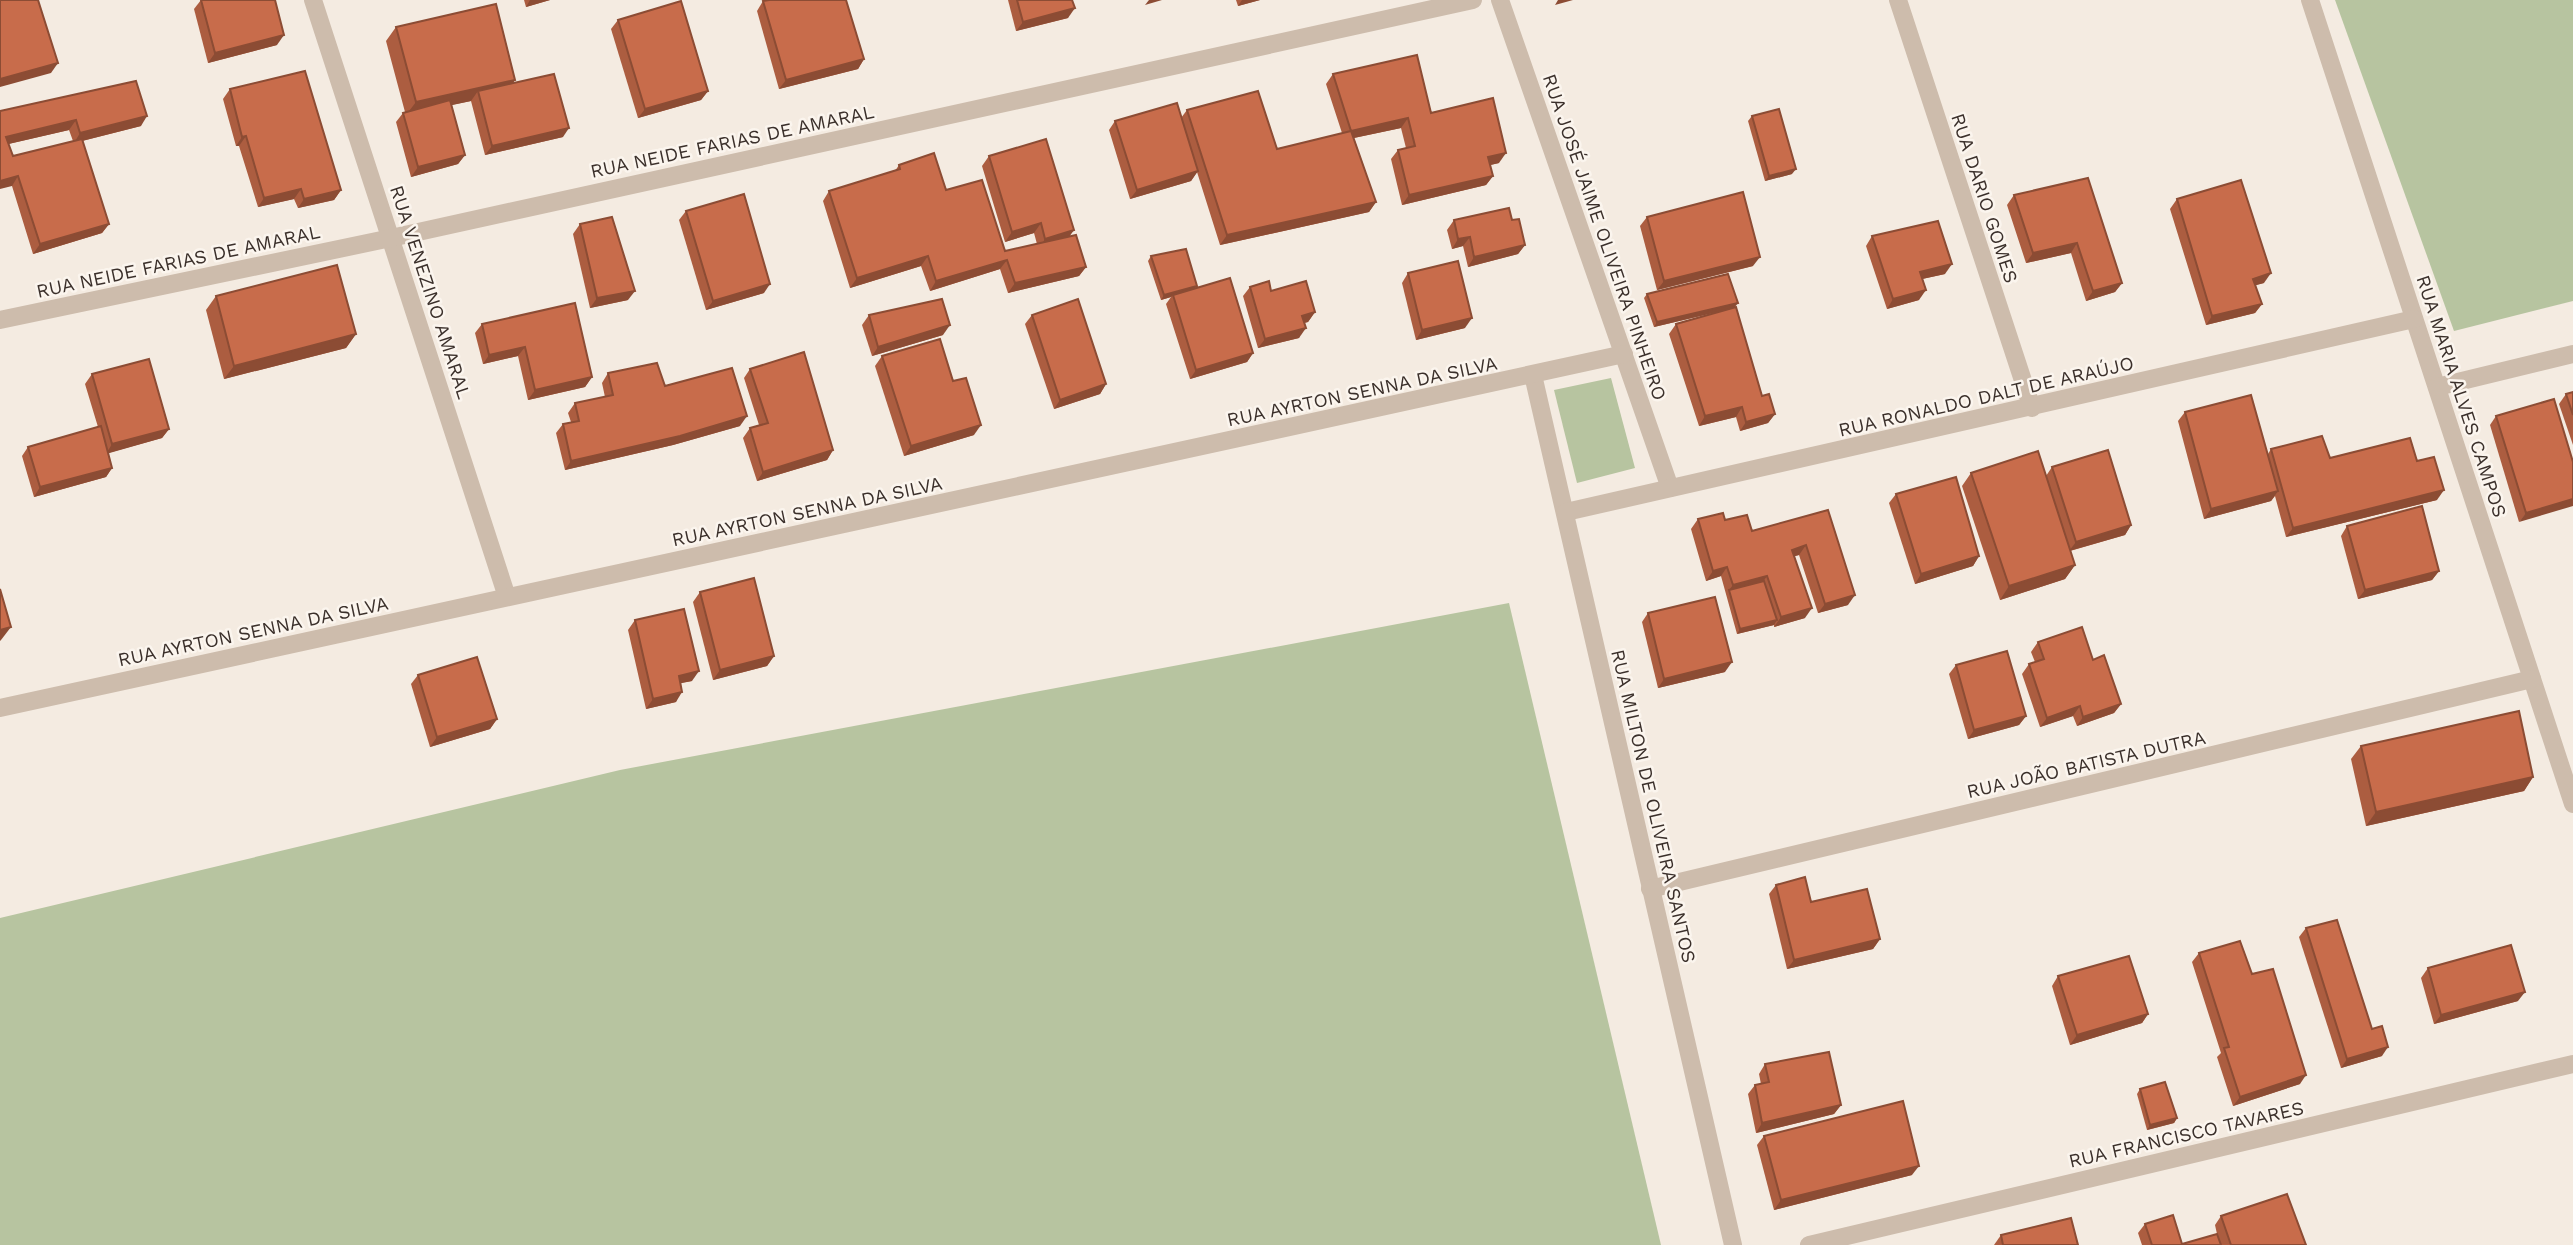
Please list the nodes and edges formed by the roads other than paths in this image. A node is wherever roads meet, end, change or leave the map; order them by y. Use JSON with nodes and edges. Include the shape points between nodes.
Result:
{"nodes":[{"id":1,"x":313,"y":0,"type":"edge"},
{"id":2,"x":1473,"y":0,"type":"edge"},
{"id":3,"x":1500,"y":0,"type":"edge"},
{"id":4,"x":1899,"y":0,"type":"edge"},
{"id":5,"x":2310,"y":0,"type":"edge"},
{"id":6,"x":391,"y":238,"type":"junction"},
{"id":7,"x":2414,"y":319,"type":"junction"},
{"id":8,"x":0,"y":320,"type":"edge"},
{"id":9,"x":1624,"y":354,"type":"junction"},
{"id":10,"x":2573,"y":354,"type":"edge"},
{"id":11,"x":1533,"y":376,"type":"junction"},
{"id":12,"x":2437,"y":387,"type":"junction"},
{"id":13,"x":2032,"y":408,"type":"junction"},
{"id":14,"x":1670,"y":488,"type":"junction"},
{"id":15,"x":1566,"y":512,"type":"junction"},
{"id":16,"x":508,"y":597,"type":"junction"},
{"id":17,"x":2532,"y":679,"type":"junction"},
{"id":18,"x":0,"y":708,"type":"edge"},
{"id":19,"x":2573,"y":804,"type":"edge"},
{"id":20,"x":1650,"y":889,"type":"junction"},
{"id":21,"x":2573,"y":1064,"type":"edge"},
{"id":22,"x":1733,"y":1245,"type":"edge"},
{"id":23,"x":1809,"y":1245,"type":"edge"}],
"edges":[{"from":1,"to":6,"type":"street","name":"RUA VENEZINO AMARAL"},
{"from":2,"to":6,"type":"street","name":"RUA NEIDE FARIAS DE AMARAL"},
{"from":3,"to":9,"type":"street","name":"RUA JOSÉ JAIME OLIVEIRA PINHEIRO"},
{"from":4,"to":13,"type":"street","name":"RUA DARIO GOMES"},
{"from":5,"to":7,"type":"street","name":"RUA MARIA ALVES CAMPOS"},
{"from":6,"to":8,"type":"street","name":"RUA NEIDE FARIAS DE AMARAL"},
{"from":6,"to":16,"type":"street","name":"RUA VENEZINO AMARAL"},
{"from":7,"to":12,"type":"street","name":"RUA MARIA ALVES CAMPOS"},
{"from":7,"to":13,"type":"street","name":"RUA RONALDO DALT DE ARAÚJO"},
{"from":9,"to":11,"type":"street","name":"RUA AYRTON SENNA DA SILVA"},
{"from":9,"to":14,"type":"street","name":"RUA JOSÉ JAIME OLIVEIRA PINHEIRO"},
{"from":10,"to":12,"type":"street"},
{"from":11,"to":15,"type":"street","name":"RUA MILTON DE OLIVEIRA SANTOS"},
{"from":11,"to":16,"type":"street","name":"RUA AYRTON SENNA DA SILVA"},
{"from":12,"to":17,"type":"street","name":"RUA MARIA ALVES CAMPOS"},
{"from":13,"to":14,"type":"street","name":"RUA RONALDO DALT DE ARAÚJO"},
{"from":14,"to":15,"type":"street","name":"RUA RONALDO DALT DE ARAÚJO"},
{"from":15,"to":20,"type":"street","name":"RUA MILTON DE OLIVEIRA SANTOS"},
{"from":16,"to":18,"type":"street","name":"RUA AYRTON SENNA DA SILVA"},
{"from":17,"to":19,"type":"street","name":"RUA MARIA ALVES CAMPOS"},
{"from":17,"to":20,"type":"street","name":"RUA JOÃO BATISTA DUTRA"},
{"from":20,"to":22,"type":"street","name":"RUA MILTON DE OLIVEIRA SANTOS"},
{"from":21,"to":23,"type":"street","name":"RUA FRANCISCO TAVARES"}]}
